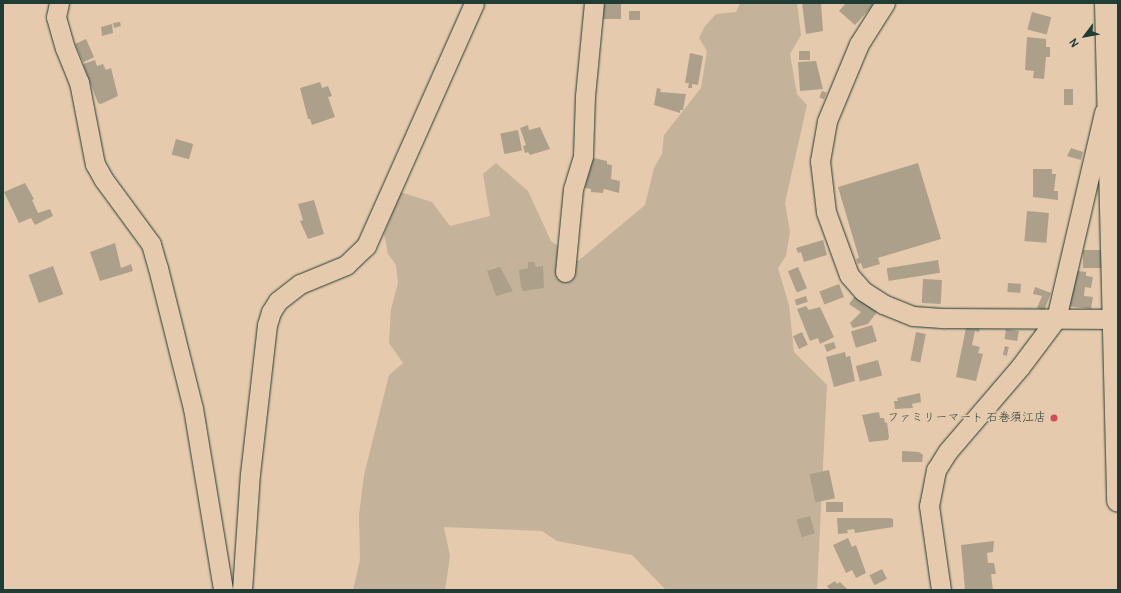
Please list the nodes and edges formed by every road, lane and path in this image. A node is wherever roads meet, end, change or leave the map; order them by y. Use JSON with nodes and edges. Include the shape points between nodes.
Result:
{"nodes":[{"id":1,"x":59,"y":3,"type":"edge"},
{"id":2,"x":474,"y":3,"type":"edge"},
{"id":3,"x":594,"y":3,"type":"edge"},
{"id":4,"x":885,"y":3,"type":"edge"},
{"id":5,"x":1106,"y":3,"type":"edge"},
{"id":6,"x":1108,"y":96,"type":"junction"},
{"id":7,"x":565,"y":272,"type":"dead end"},
{"id":8,"x":1056,"y":319,"type":"junction"},
{"id":9,"x":1114,"y":319,"type":"junction"},
{"id":10,"x":1118,"y":501,"type":"edge"},
{"id":11,"x":223,"y":590,"type":"edge"},
{"id":12,"x":242,"y":590,"type":"edge"},
{"id":13,"x":941,"y":590,"type":"edge"}],
"edges":[{"from":1,"to":11,"type":"street","via":[[56,17],[79,82],[95,164],[151,244],[158,268],[193,408]]},
{"from":2,"to":12,"type":"street","via":[[366,246],[346,265],[294,288],[278,301],[271,312],[267,325],[250,474]]},
{"from":3,"to":7,"type":"street","via":[[585,96],[583,156],[573,189]]},
{"from":4,"to":8,"type":"street","via":[[859,44],[847,72],[827,121],[820,161],[826,212],[849,275],[863,291],[883,304],[913,316]]},
{"from":5,"to":6,"type":"highway"},
{"from":6,"to":8,"type":"street"},
{"from":6,"to":9,"type":"highway"},
{"from":8,"to":9,"type":"street"},
{"from":8,"to":13,"type":"street","via":[[1020,367],[948,451],[936,470],[929,506]]},
{"from":9,"to":10,"type":"highway"}]}
